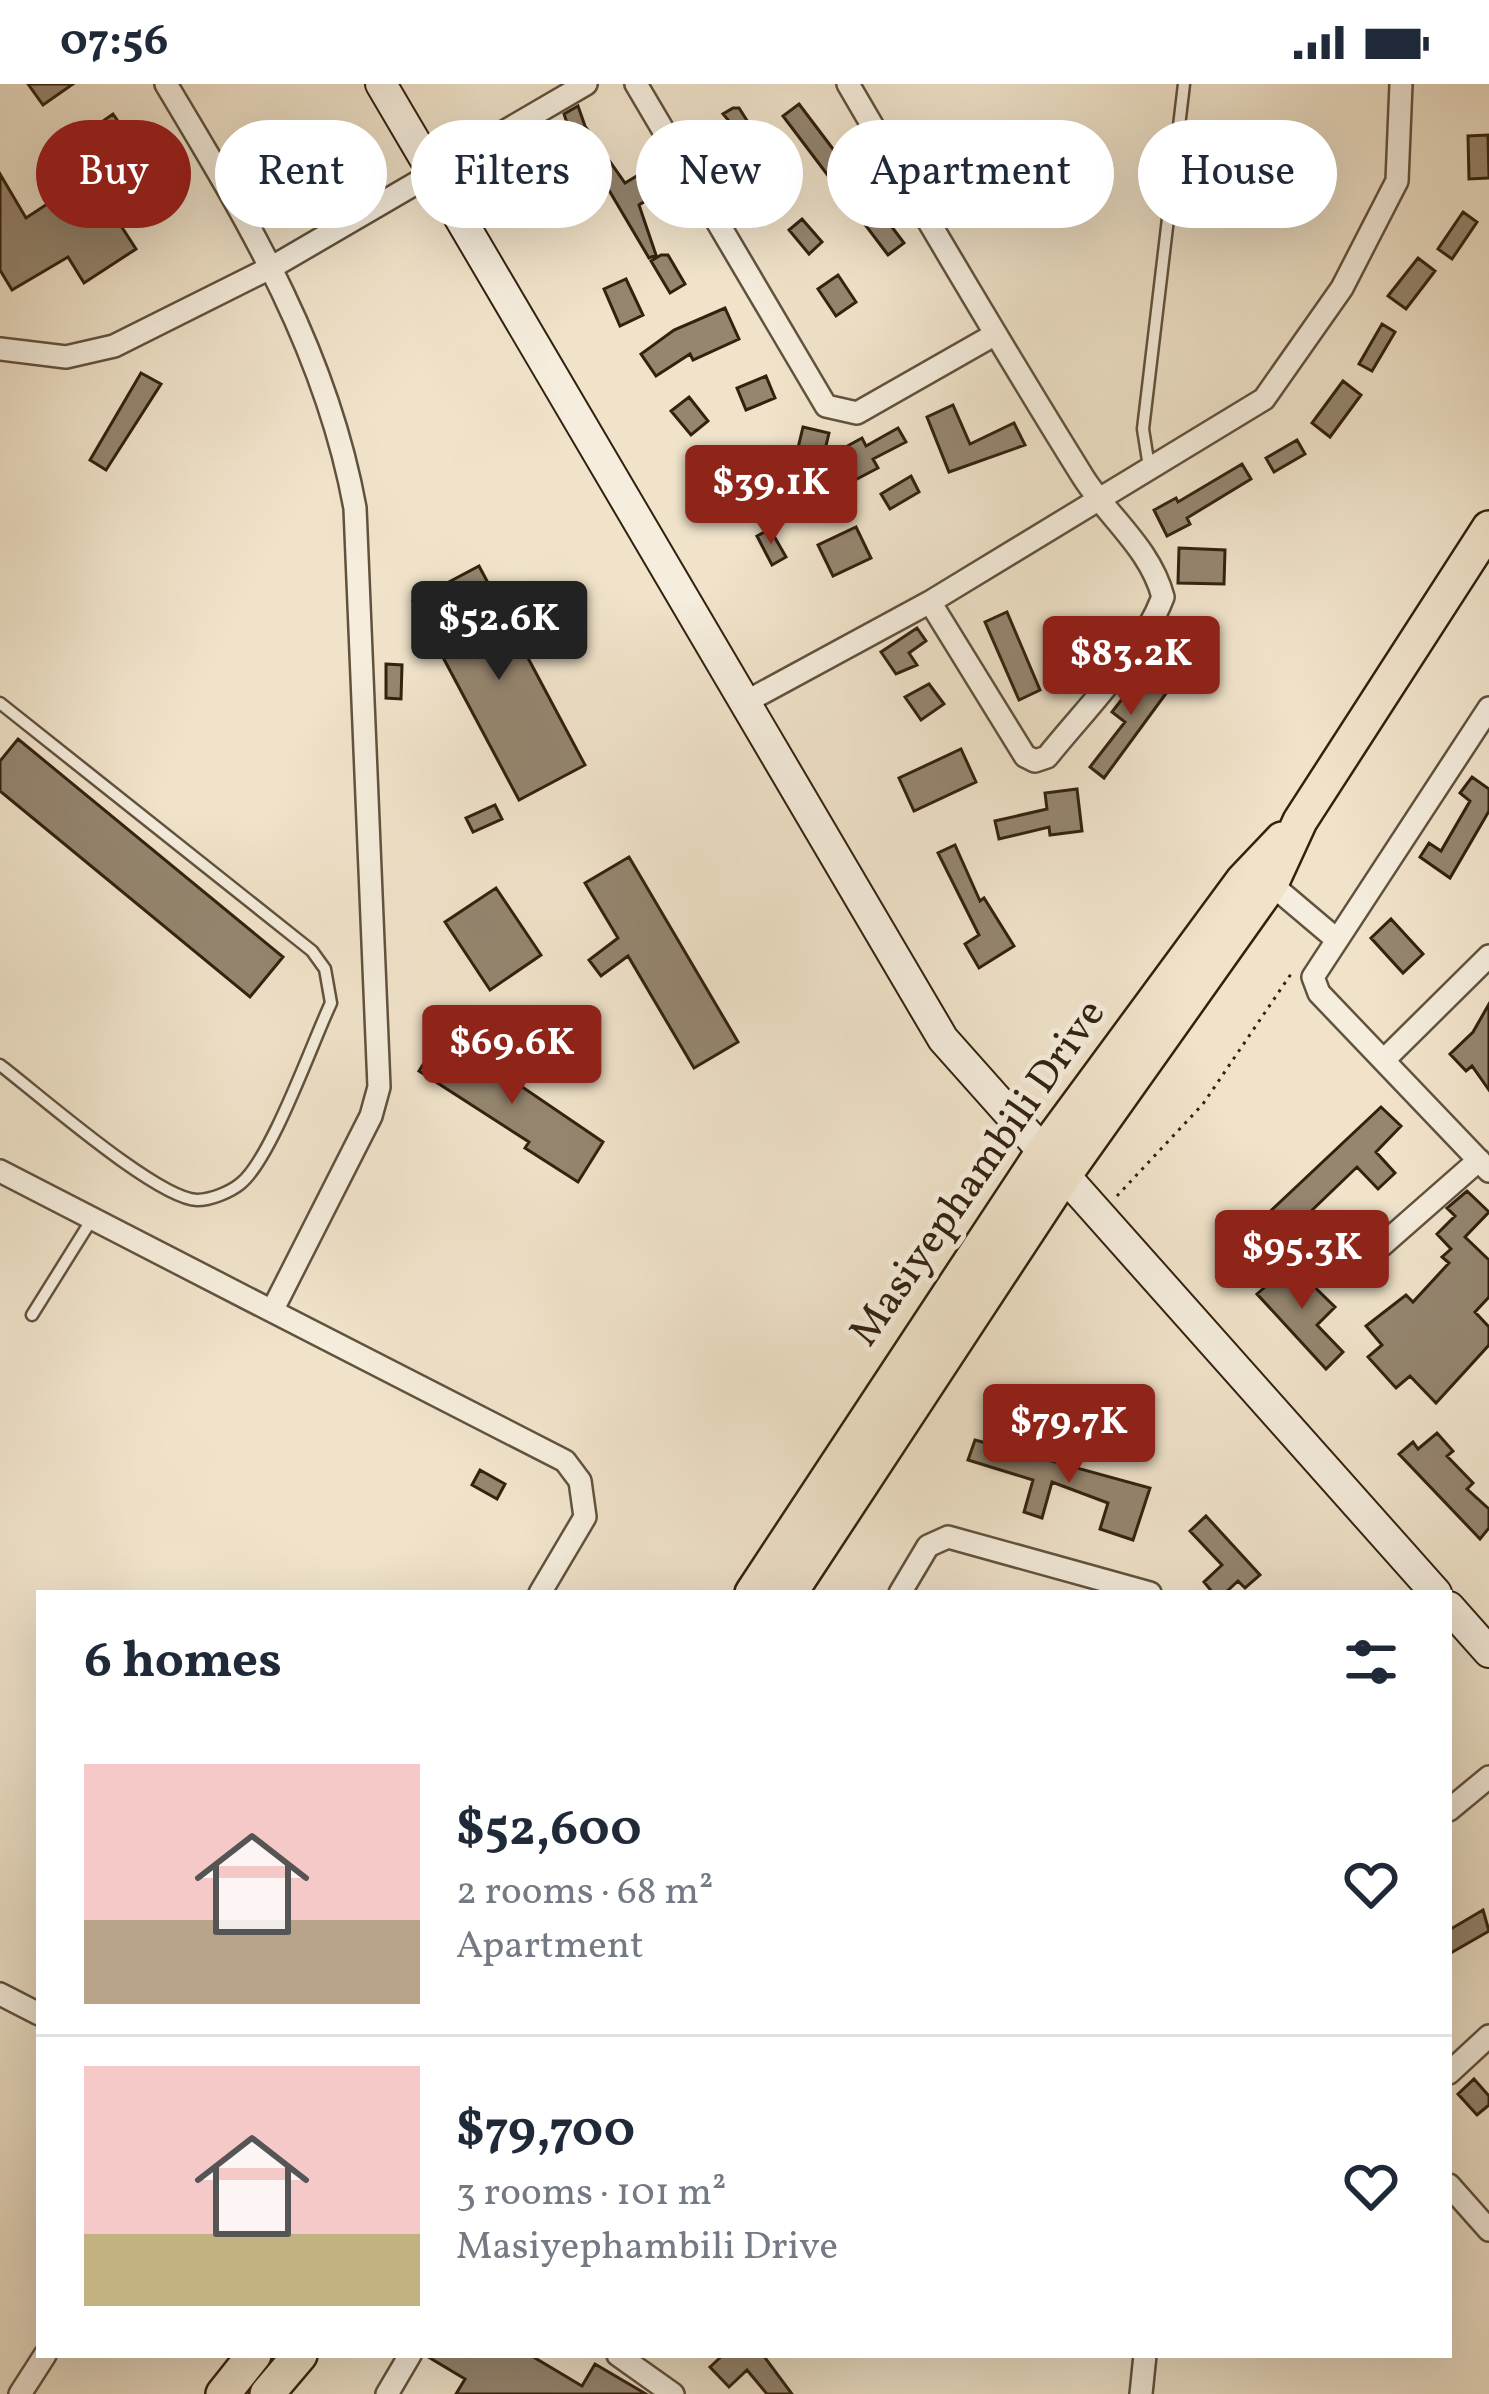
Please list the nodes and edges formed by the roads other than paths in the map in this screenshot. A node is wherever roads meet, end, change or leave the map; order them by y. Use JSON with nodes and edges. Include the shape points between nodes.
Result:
{"nodes":[{"id":1,"x":166,"y":84,"type":"edge"},
{"id":2,"x":381,"y":84,"type":"edge"},
{"id":3,"x":586,"y":84,"type":"edge"},
{"id":4,"x":636,"y":84,"type":"edge"},
{"id":5,"x":848,"y":84,"type":"edge"},
{"id":6,"x":1184,"y":84,"type":"edge"},
{"id":7,"x":1402,"y":84,"type":"edge"},
{"id":8,"x":524,"y":120,"type":"edge"},
{"id":9,"x":411,"y":135,"type":"edge"},
{"id":10,"x":411,"y":186,"type":"edge"},
{"id":11,"x":465,"y":228,"type":"edge"},
{"id":12,"x":274,"y":266,"type":"junction"},
{"id":13,"x":994,"y":335,"type":"junction"},
{"id":14,"x":0,"y":349,"type":"edge"},
{"id":15,"x":1149,"y":470,"type":"junction"},
{"id":16,"x":1098,"y":501,"type":"junction"},
{"id":17,"x":1489,"y":528,"type":"edge"},
{"id":18,"x":930,"y":602,"type":"junction"},
{"id":19,"x":0,"y":703,"type":"edge"},
{"id":20,"x":742,"y":704,"type":"junction"},
{"id":21,"x":1489,"y":708,"type":"edge"},
{"id":22,"x":1300,"y":821,"type":"junction"},
{"id":23,"x":1271,"y":884,"type":"junction"},
{"id":24,"x":1336,"y":939,"type":"junction"},
{"id":25,"x":1489,"y":956,"type":"edge"},
{"id":26,"x":1385,"y":1059,"type":"junction"},
{"id":27,"x":0,"y":1065,"type":"edge"},
{"id":28,"x":1053,"y":1164,"type":"junction"},
{"id":29,"x":1484,"y":1165,"type":"edge"},
{"id":30,"x":0,"y":1171,"type":"edge"},
{"id":31,"x":92,"y":1219,"type":"junction"},
{"id":32,"x":1355,"y":1269,"type":"dead end"},
{"id":33,"x":272,"y":1311,"type":"junction"},
{"id":34,"x":32,"y":1316,"type":"dead end"},
{"id":35,"x":1116,"y":1587,"type":"edge"},
{"id":36,"x":542,"y":1590,"type":"edge"},
{"id":37,"x":754,"y":1590,"type":"edge"},
{"id":38,"x":792,"y":1590,"type":"edge"},
{"id":39,"x":902,"y":1590,"type":"edge"},
{"id":40,"x":1433,"y":1590,"type":"edge"},
{"id":41,"x":1452,"y":1610,"type":"edge"},
{"id":42,"x":1489,"y":1652,"type":"edge"},
{"id":43,"x":1489,"y":1777,"type":"edge"},
{"id":44,"x":1452,"y":1808,"type":"edge"},
{"id":45,"x":0,"y":1994,"type":"edge"},
{"id":46,"x":36,"y":2012,"type":"edge"},
{"id":47,"x":1489,"y":2036,"type":"edge"},
{"id":48,"x":1452,"y":2070,"type":"edge"},
{"id":49,"x":1452,"y":2189,"type":"edge"},
{"id":50,"x":1489,"y":2230,"type":"edge"},
{"id":51,"x":43,"y":2358,"type":"edge"},
{"id":52,"x":252,"y":2358,"type":"edge"},
{"id":53,"x":297,"y":2358,"type":"edge"},
{"id":54,"x":408,"y":2358,"type":"edge"},
{"id":55,"x":622,"y":2358,"type":"edge"},
{"id":56,"x":1145,"y":2358,"type":"edge"},
{"id":57,"x":20,"y":2394,"type":"edge"},
{"id":58,"x":223,"y":2394,"type":"edge"},
{"id":59,"x":267,"y":2394,"type":"edge"},
{"id":60,"x":387,"y":2394,"type":"edge"},
{"id":61,"x":673,"y":2394,"type":"edge"},
{"id":62,"x":1141,"y":2394,"type":"edge"}],
"edges":[{"from":1,"to":12,"type":"street"},
{"from":2,"to":9,"type":"street"},
{"from":3,"to":8,"type":"street"},
{"from":4,"to":13,"type":"street","via":[[826,406],[857,413]]},
{"from":5,"to":13,"type":"street"},
{"from":6,"to":15,"type":"lane","via":[[1143,429]]},
{"from":7,"to":15,"type":"street","via":[[1396,181],[1342,288],[1285,376],[1237,418]]},
{"from":10,"to":12,"type":"street"},
{"from":11,"to":20,"type":"street"},
{"from":12,"to":14,"type":"street","via":[[91,353]]},
{"from":12,"to":33,"type":"street","via":[[341,432],[355,508],[381,1052],[371,1116]]},
{"from":13,"to":16,"type":"street"},
{"from":15,"to":16,"type":"street"},
{"from":16,"to":18,"type":"street"},
{"from":16,"to":18,"type":"street","via":[[1141,550],[1163,597],[1154,621],[1047,757],[1025,755]]},
{"from":17,"to":22,"type":"main road","name":"Masiyephambili Drive"},
{"from":18,"to":20,"type":"street"},
{"from":19,"to":27,"type":"lane","via":[[312,951],[331,989],[260,1158],[242,1183],[217,1196],[183,1197],[151,1181]]},
{"from":20,"to":28,"type":"street","via":[[943,1039]]},
{"from":21,"to":24,"type":"street"},
{"from":22,"to":23,"type":"main road","name":"Masiyephambili Drive"},
{"from":22,"to":28,"type":"main road","name":"Masiyephambili Drive","via":[[1243,880]]},
{"from":23,"to":24,"type":"street"},
{"from":23,"to":28,"type":"main road","name":"Masiyephambili Drive"},
{"from":24,"to":26,"type":"street","via":[[1313,977],[1319,993]]},
{"from":25,"to":26,"type":"street"},
{"from":26,"to":29,"type":"street"},
{"from":28,"to":37,"type":"main road","name":"Masiyephambili Drive"},
{"from":28,"to":38,"type":"main road","name":"Masiyephambili Drive"},
{"from":28,"to":40,"type":"street"},
{"from":29,"to":32,"type":"street"},
{"from":30,"to":31,"type":"street"},
{"from":31,"to":33,"type":"street"},
{"from":31,"to":34,"type":"lane"},
{"from":33,"to":36,"type":"street","via":[[565,1461],[580,1481],[585,1516]]},
{"from":35,"to":39,"type":"street","via":[[948,1537],[928,1546]]},
{"from":41,"to":42,"type":"street"},
{"from":43,"to":44,"type":"street"},
{"from":45,"to":46,"type":"street"},
{"from":47,"to":48,"type":"street"},
{"from":49,"to":50,"type":"street"},
{"from":51,"to":57,"type":"street"},
{"from":52,"to":58,"type":"main road"},
{"from":53,"to":59,"type":"main road"},
{"from":54,"to":60,"type":"street"},
{"from":55,"to":61,"type":"street"},
{"from":56,"to":62,"type":"street"}]}
